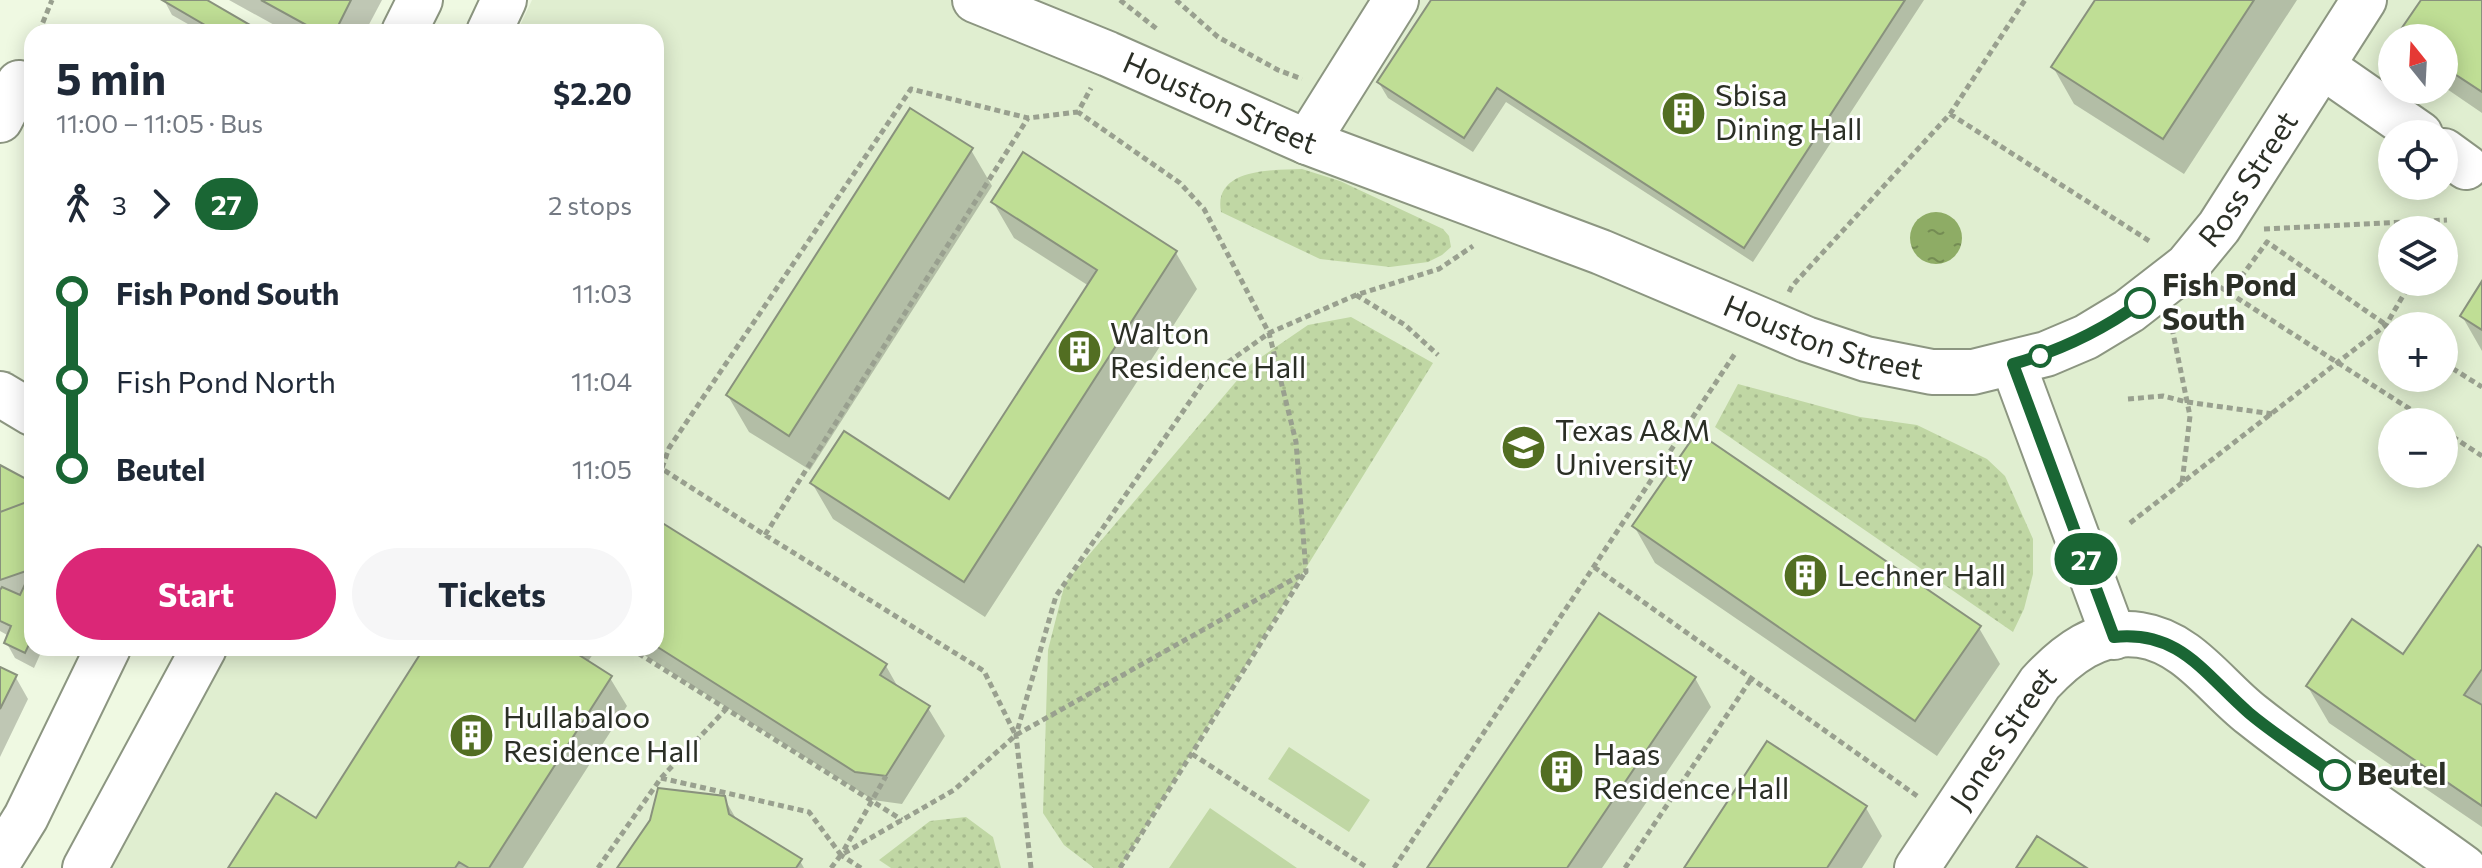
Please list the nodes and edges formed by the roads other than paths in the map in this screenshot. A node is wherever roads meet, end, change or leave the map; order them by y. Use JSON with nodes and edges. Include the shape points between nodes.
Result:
{"nodes":[{"id":1,"x":420,"y":0,"type":"edge"},
{"id":2,"x":504,"y":0,"type":"edge"},
{"id":3,"x":975,"y":0,"type":"edge"},
{"id":4,"x":1396,"y":0,"type":"edge"},
{"id":5,"x":2364,"y":0,"type":"edge"},
{"id":6,"x":408,"y":24,"type":"edge"},
{"id":7,"x":493,"y":24,"type":"edge"},
{"id":8,"x":2322,"y":66,"type":"junction"},
{"id":9,"x":2400,"y":120,"type":"edge"},
{"id":10,"x":1307,"y":142,"type":"junction"},
{"id":11,"x":2013,"y":364,"type":"junction"},
{"id":12,"x":0,"y":394,"type":"edge"},
{"id":13,"x":24,"y":408,"type":"edge"},
{"id":14,"x":2114,"y":637,"type":"junction"},
{"id":15,"x":104,"y":656,"type":"edge"},
{"id":16,"x":200,"y":656,"type":"edge"},
{"id":17,"x":0,"y":859,"type":"edge"},
{"id":18,"x":85,"y":868,"type":"edge"},
{"id":19,"x":1917,"y":868,"type":"edge"},
{"id":20,"x":2464,"y":868,"type":"edge"}],
"edges":[{"from":1,"to":6,"type":"street"},
{"from":2,"to":7,"type":"street"},
{"from":3,"to":10,"type":"street","name":"Houston Street"},
{"from":4,"to":10,"type":"street"},
{"from":5,"to":8,"type":"street","name":"Ross Street"},
{"from":8,"to":9,"type":"street"},
{"from":8,"to":11,"type":"street","name":"Ross Street","via":[[2219,227],[2187,266],[2086,337]]},
{"from":10,"to":11,"type":"street","name":"Houston Street","via":[[1543,229],[1866,359],[1932,372],[1973,372]]},
{"from":11,"to":14,"type":"street"},
{"from":12,"to":13,"type":"street"},
{"from":14,"to":19,"type":"street","name":"Jones Street","via":[[2074,650],[2040,683]]},
{"from":14,"to":20,"type":"street","via":[[2137,635],[2177,648],[2250,714]]},
{"from":15,"to":17,"type":"street"},
{"from":16,"to":18,"type":"street"}]}
